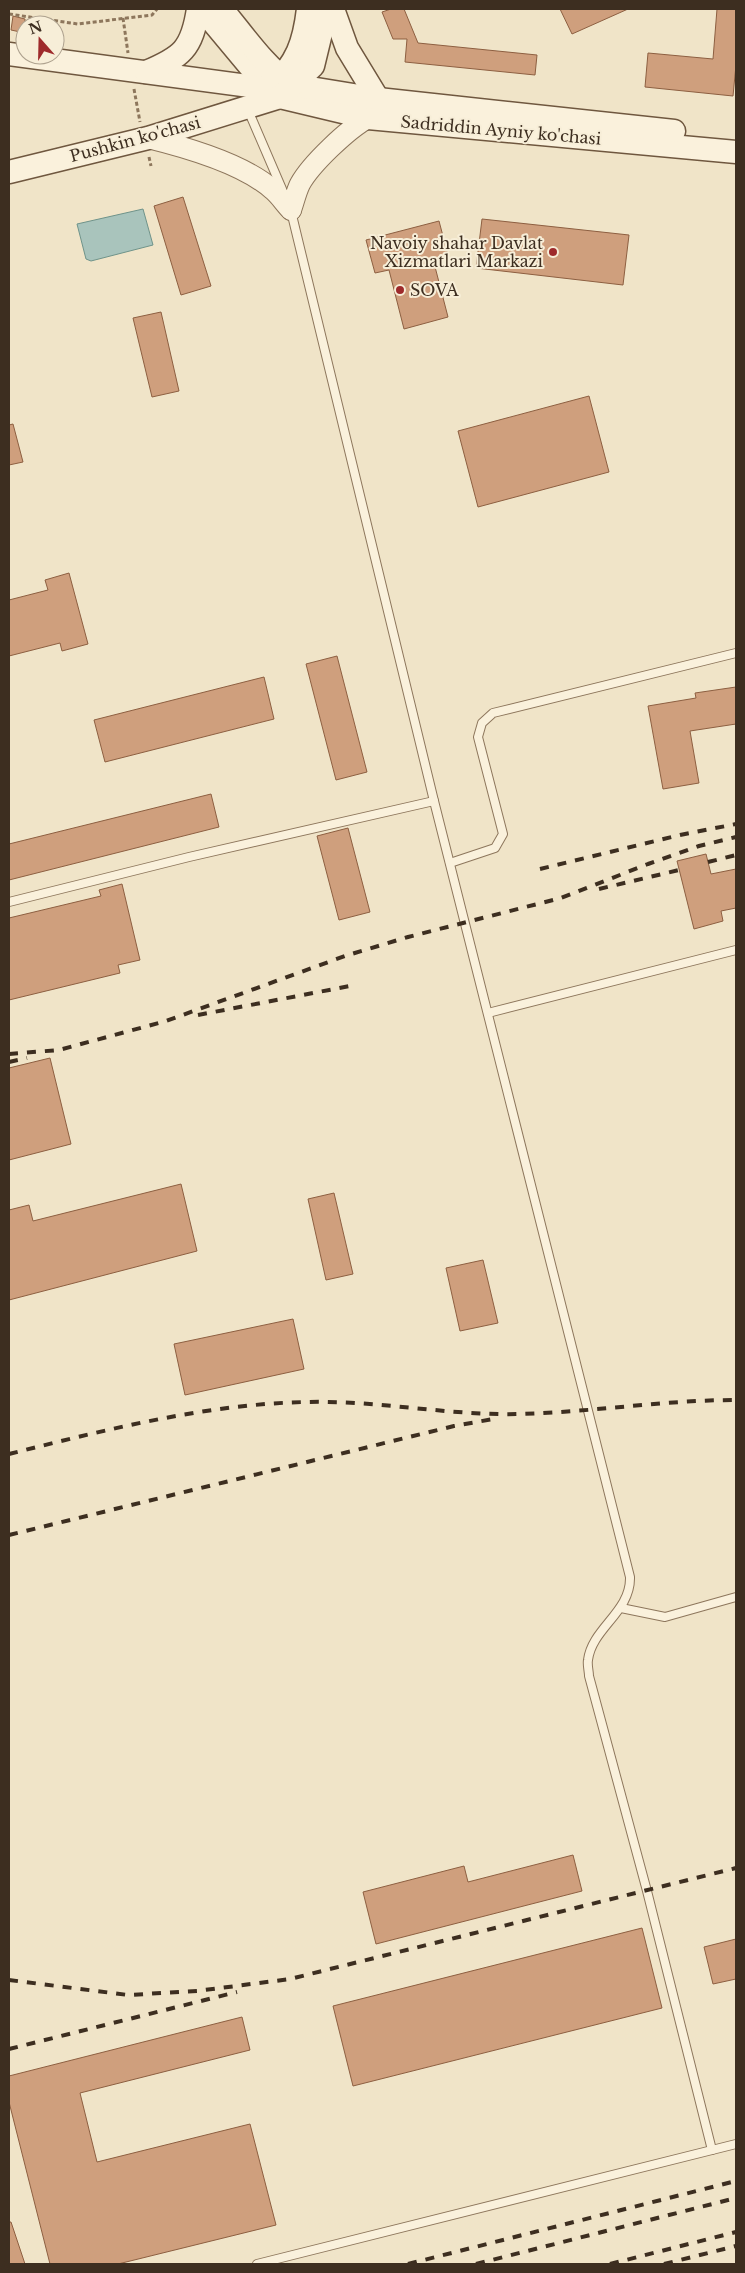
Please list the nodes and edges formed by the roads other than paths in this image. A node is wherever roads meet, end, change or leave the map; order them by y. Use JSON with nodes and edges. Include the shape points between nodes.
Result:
{"nodes":[{"id":1,"x":198,"y":9,"type":"edge"},
{"id":2,"x":202,"y":9,"type":"edge"},
{"id":3,"x":222,"y":9,"type":"edge"},
{"id":4,"x":308,"y":9,"type":"edge"},
{"id":5,"x":323,"y":9,"type":"edge"},
{"id":6,"x":334,"y":9,"type":"edge"},
{"id":7,"x":9,"y":54,"type":"edge"},
{"id":8,"x":139,"y":71,"type":"junction"},
{"id":9,"x":270,"y":91,"type":"junction"},
{"id":10,"x":373,"y":109,"type":"junction"},
{"id":11,"x":736,"y":138,"type":"edge"},
{"id":12,"x":145,"y":139,"type":"junction"},
{"id":13,"x":736,"y":152,"type":"edge"},
{"id":14,"x":9,"y":172,"type":"edge"},
{"id":15,"x":291,"y":210,"type":"junction"},
{"id":16,"x":736,"y":652,"type":"edge"},
{"id":17,"x":434,"y":801,"type":"junction"},
{"id":18,"x":450,"y":863,"type":"junction"},
{"id":19,"x":9,"y":902,"type":"edge"},
{"id":20,"x":736,"y":950,"type":"edge"},
{"id":21,"x":488,"y":1013,"type":"junction"},
{"id":22,"x":736,"y":1597,"type":"edge"},
{"id":23,"x":621,"y":1608,"type":"junction"},
{"id":24,"x":736,"y":2144,"type":"edge"},
{"id":25,"x":712,"y":2150,"type":"junction"},
{"id":26,"x":257,"y":2264,"type":"edge"}],
"edges":[{"from":1,"to":8,"type":"main road","via":[[196,25],[184,49],[172,61]]},
{"from":2,"to":9,"type":"main road"},
{"from":3,"to":9,"type":"main road","via":[[247,41]]},
{"from":4,"to":9,"type":"main road","via":[[305,35],[296,58]]},
{"from":5,"to":9,"type":"main road","via":[[320,42],[313,66]]},
{"from":6,"to":10,"type":"main road"},
{"from":7,"to":8,"type":"main road","name":"Sadriddin Ayniy ko'chasi"},
{"from":8,"to":9,"type":"main road","name":"Sadriddin Ayniy ko'chasi"},
{"from":9,"to":10,"type":"main road","name":"Sadriddin Ayniy ko'chasi"},
{"from":9,"to":12,"type":"main road","name":"Pushkin ko'chasi"},
{"from":9,"to":15,"type":"lane"},
{"from":10,"to":11,"type":"main road","name":"Sadriddin Ayniy ko'chasi"},
{"from":10,"to":13,"type":"main road","name":"Sadriddin Ayniy ko'chasi"},
{"from":10,"to":15,"type":"street","via":[[316,163],[300,184]]},
{"from":12,"to":14,"type":"main road","name":"Pushkin ko'chasi"},
{"from":12,"to":15,"type":"street","via":[[188,147],[252,176],[273,190]]},
{"from":15,"to":17,"type":"lane"},
{"from":16,"to":18,"type":"lane","via":[[493,713],[482,723],[478,737],[502,834],[495,848]]},
{"from":17,"to":18,"type":"lane"},
{"from":17,"to":19,"type":"lane"},
{"from":18,"to":21,"type":"lane"},
{"from":20,"to":21,"type":"lane"},
{"from":21,"to":23,"type":"lane","via":[[630,1577]]},
{"from":22,"to":23,"type":"lane","via":[[665,1617]]},
{"from":23,"to":25,"type":"lane","via":[[593,1645],[588,1660],[589,1676]]},
{"from":24,"to":25,"type":"lane"},
{"from":25,"to":26,"type":"lane"}]}
